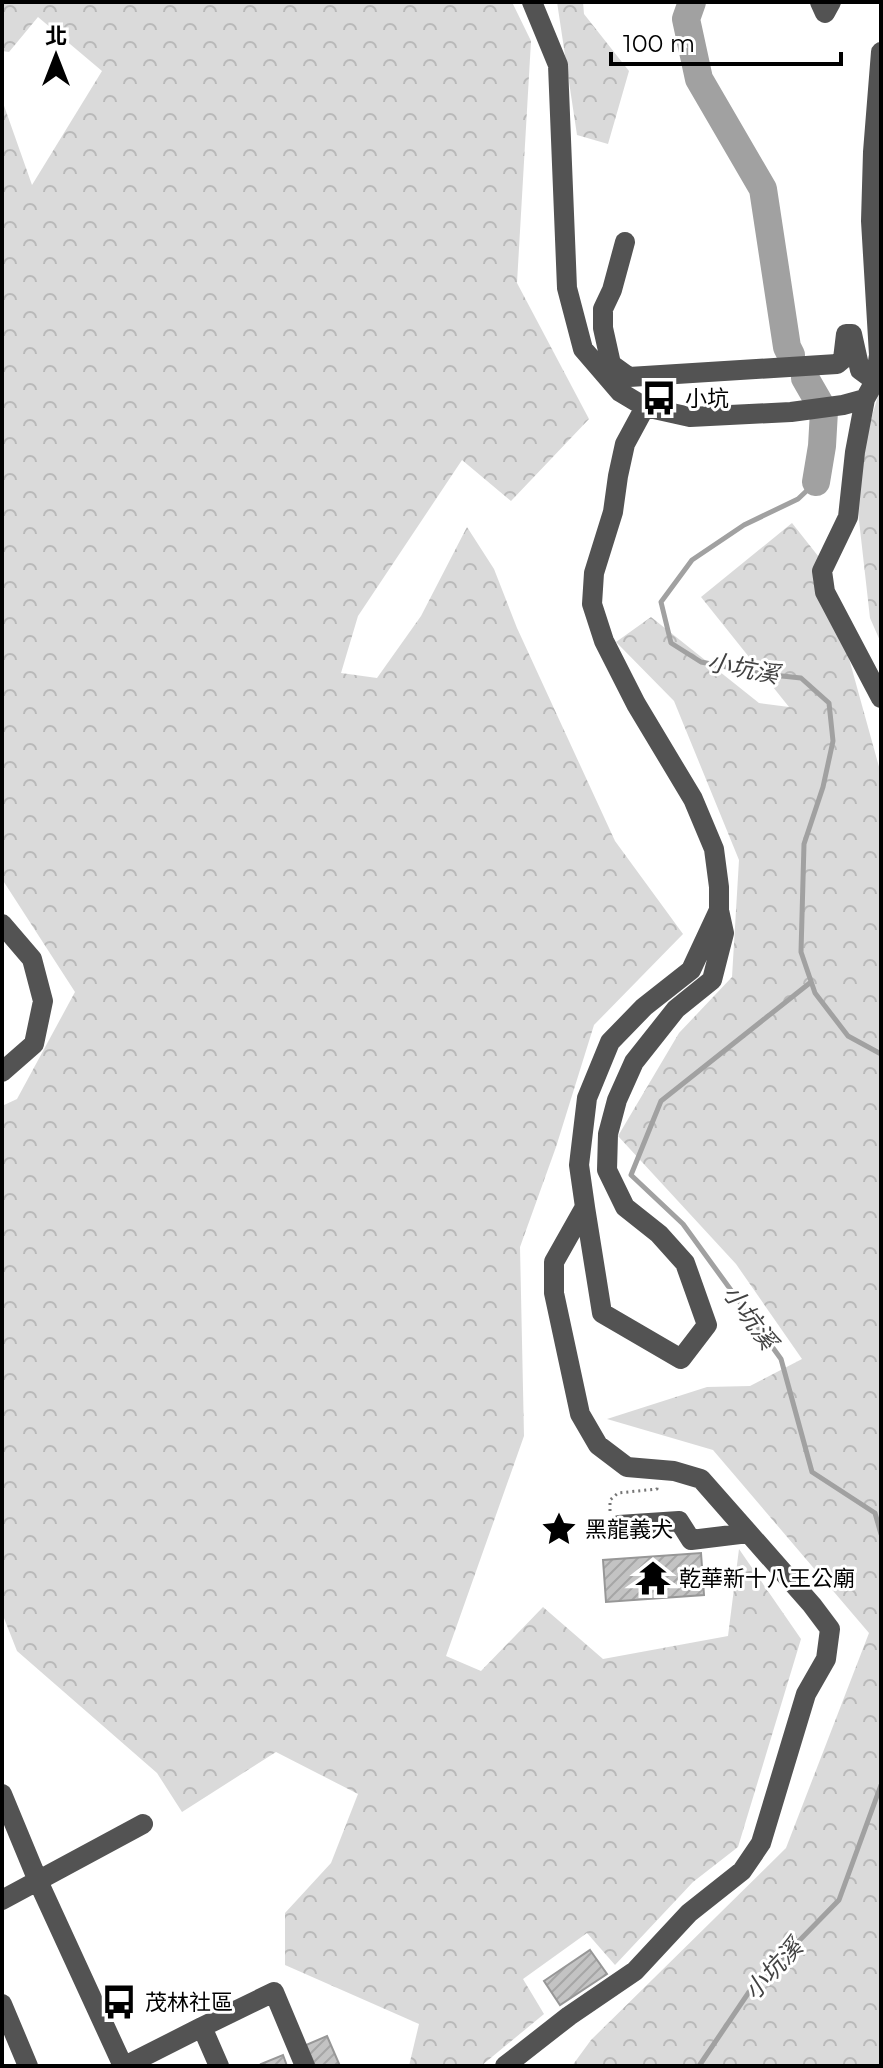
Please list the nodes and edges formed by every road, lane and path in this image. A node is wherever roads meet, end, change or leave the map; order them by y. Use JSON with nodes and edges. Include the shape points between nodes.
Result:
{"nodes":[{"id":1,"x":532,"y":2,"type":"edge"},
{"id":2,"x":820,"y":2,"type":"edge"},
{"id":3,"x":831,"y":2,"type":"edge"},
{"id":4,"x":881,"y":52,"type":"edge"},
{"id":5,"x":625,"y":242,"type":"dead end"},
{"id":6,"x":606,"y":367,"type":"junction"},
{"id":7,"x":870,"y":390,"type":"junction"},
{"id":8,"x":645,"y":407,"type":"junction"},
{"id":9,"x":881,"y":698,"type":"edge"},
{"id":10,"x":719,"y":910,"type":"junction"},
{"id":11,"x":2,"y":924,"type":"edge"},
{"id":12,"x":2,"y":1072,"type":"edge"},
{"id":13,"x":585,"y":1207,"type":"junction"},
{"id":14,"x":653,"y":1471,"type":"junction"},
{"id":15,"x":615,"y":1519,"type":"joint"},
{"id":16,"x":748,"y":1533,"type":"junction"},
{"id":17,"x":2,"y":1794,"type":"edge"},
{"id":18,"x":143,"y":1824,"type":"dead end"},
{"id":19,"x":38,"y":1881,"type":"junction"},
{"id":20,"x":2,"y":1900,"type":"edge"},
{"id":21,"x":2,"y":2004,"type":"edge"},
{"id":22,"x":202,"y":2027,"type":"junction"},
{"id":23,"x":28,"y":2066,"type":"edge"},
{"id":24,"x":124,"y":2066,"type":"edge"},
{"id":25,"x":219,"y":2066,"type":"edge"},
{"id":26,"x":305,"y":2066,"type":"edge"},
{"id":27,"x":505,"y":2066,"type":"edge"}],
"edges":[{"from":1,"to":6,"type":"street","via":[[558,65],[567,288],[583,349]]},
{"from":2,"to":3,"type":"street","via":[[825,13]]},
{"from":4,"to":7,"type":"street","via":[[871,221],[879,355]]},
{"from":5,"to":6,"type":"street","via":[[603,309]]},
{"from":6,"to":7,"type":"street","via":[[629,377],[837,364],[843,359],[846,334],[852,334]]},
{"from":6,"to":8,"type":"street","via":[[620,392]]},
{"from":7,"to":8,"type":"street","via":[[843,405],[791,412],[690,417]]},
{"from":7,"to":9,"type":"street","via":[[855,452],[848,517],[822,571],[825,592]]},
{"from":8,"to":10,"type":"street","via":[[625,444],[613,512],[594,573],[592,604],[604,641],[693,799],[714,849]]},
{"from":10,"to":13,"type":"street","via":[[691,970],[610,1042],[587,1098],[579,1165]]},
{"from":10,"to":13,"type":"street","via":[[724,933],[712,980],[676,1009],[634,1062],[608,1134],[607,1170],[625,1207],[685,1263],[707,1325],[681,1359],[602,1313]]},
{"from":11,"to":12,"type":"street","via":[[32,959],[43,1001],[34,1044]]},
{"from":13,"to":14,"type":"street","via":[[554,1262],[554,1293],[580,1414],[607,1453],[627,1467]]},
{"from":14,"to":15,"type":"path","via":[[657,1489],[618,1493],[610,1500]]},
{"from":14,"to":16,"type":"street","via":[[701,1479]]},
{"from":15,"to":16,"type":"street","via":[[679,1521],[691,1540]]},
{"from":16,"to":27,"type":"street","via":[[830,1629],[826,1659],[806,1694],[761,1843],[742,1871],[689,1913],[635,1971]]},
{"from":17,"to":19,"type":"street"},
{"from":18,"to":19,"type":"street"},
{"from":19,"to":20,"type":"street"},
{"from":19,"to":24,"type":"street"},
{"from":21,"to":23,"type":"street"},
{"from":22,"to":24,"type":"street"},
{"from":22,"to":25,"type":"street"},
{"from":22,"to":26,"type":"street","via":[[274,1992]]}]}
